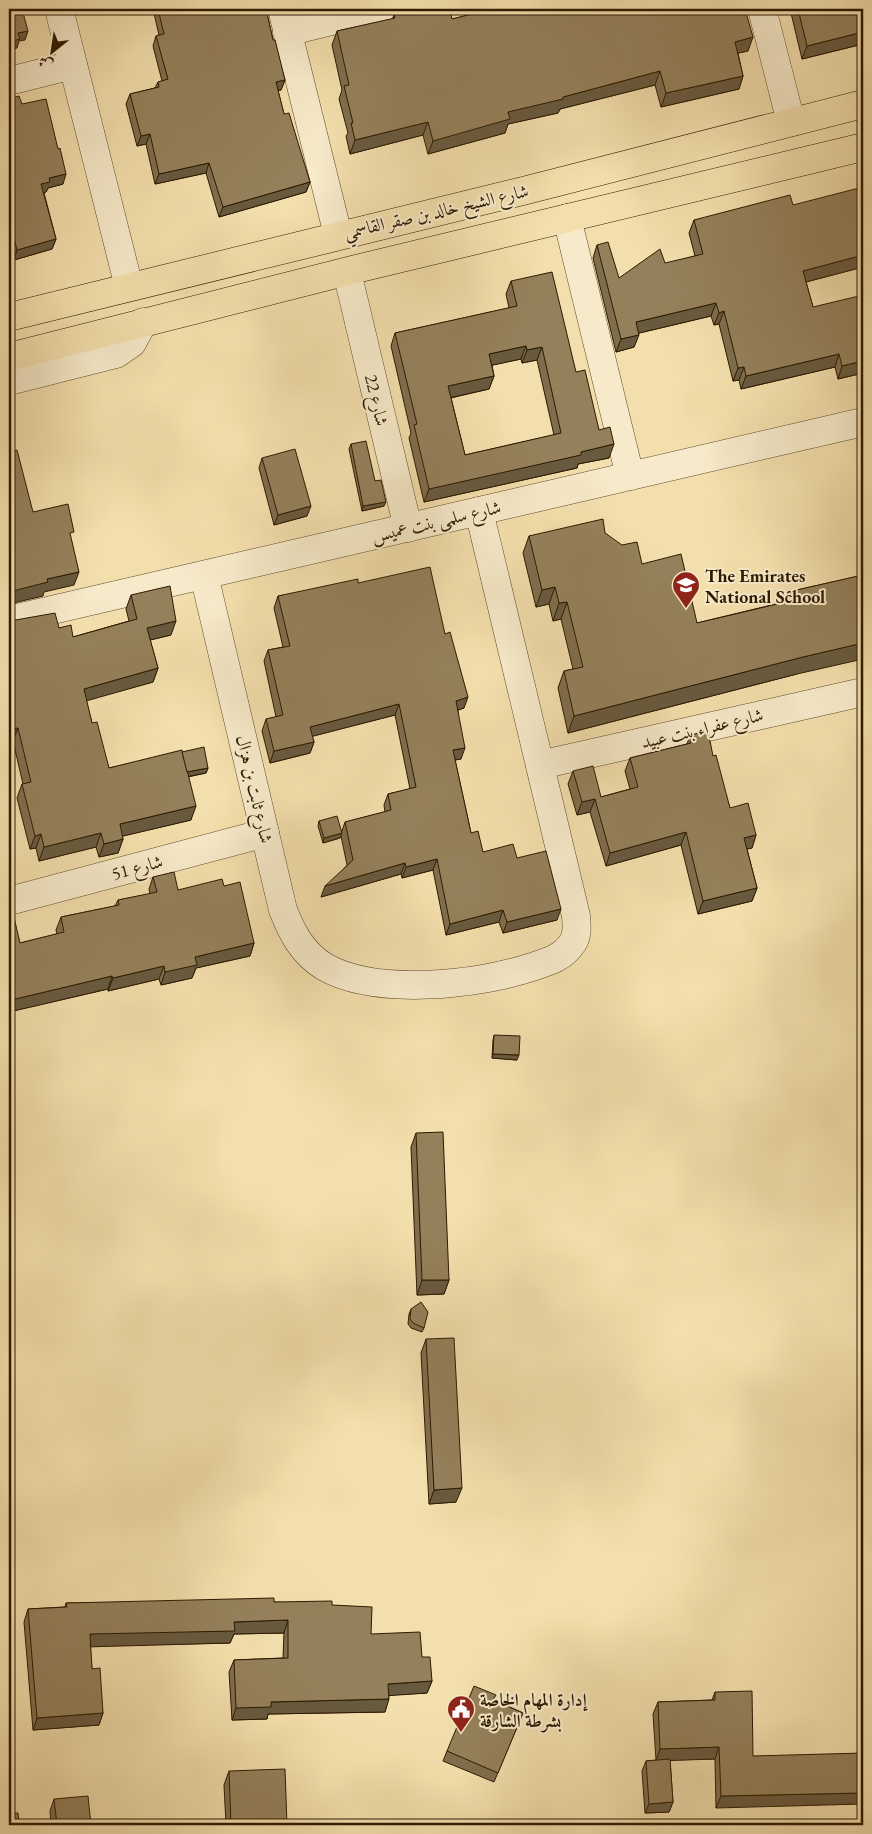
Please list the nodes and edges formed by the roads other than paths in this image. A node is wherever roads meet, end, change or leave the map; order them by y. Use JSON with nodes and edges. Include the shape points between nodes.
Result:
{"nodes":[{"id":1,"x":59,"y":9,"type":"edge"},
{"id":2,"x":381,"y":9,"type":"edge"},
{"id":3,"x":762,"y":9,"type":"edge"},
{"id":4,"x":284,"y":20,"type":"edge"},
{"id":5,"x":73,"y":65,"type":"junction"},
{"id":6,"x":9,"y":81,"type":"edge"},
{"id":7,"x":863,"y":104,"type":"edge"},
{"id":8,"x":791,"y":122,"type":"junction"},
{"id":9,"x":863,"y":147,"type":"edge"},
{"id":10,"x":567,"y":218,"type":"junction"},
{"id":11,"x":338,"y":235,"type":"junction"},
{"id":12,"x":347,"y":272,"type":"junction"},
{"id":13,"x":129,"y":287,"type":"junction"},
{"id":14,"x":9,"y":317,"type":"edge"},
{"id":15,"x":143,"y":322,"type":"junction"},
{"id":16,"x":9,"y":356,"type":"edge"},
{"id":17,"x":9,"y":380,"type":"edge"},
{"id":18,"x":863,"y":422,"type":"edge"},
{"id":19,"x":630,"y":476,"type":"junction"},
{"id":20,"x":479,"y":511,"type":"junction"},
{"id":21,"x":408,"y":528,"type":"junction"},
{"id":22,"x":204,"y":575,"type":"junction"},
{"id":23,"x":9,"y":620,"type":"edge"},
{"id":24,"x":863,"y":692,"type":"edge"},
{"id":25,"x":540,"y":765,"type":"junction"},
{"id":26,"x":265,"y":833,"type":"junction"},
{"id":27,"x":9,"y":901,"type":"edge"}],
"edges":[{"from":1,"to":5,"type":"street"},
{"from":2,"to":4,"type":"street"},
{"from":3,"to":8,"type":"street"},
{"from":4,"to":11,"type":"street"},
{"from":5,"to":6,"type":"street"},
{"from":5,"to":13,"type":"street"},
{"from":7,"to":8,"type":"main road","name":"شارع الشيخ خالد بن صقر القاسمي"},
{"from":8,"to":11,"type":"main road","name":"شارع الشيخ خالد بن صقر القاسمي"},
{"from":9,"to":10,"type":"main road","name":"شارع الشيخ خالد بن صقر القاسمي"},
{"from":10,"to":12,"type":"main road","name":"شارع الشيخ خالد بن صقر القاسمي"},
{"from":10,"to":19,"type":"street"},
{"from":11,"to":13,"type":"main road","name":"شارع الشيخ خالد بن صقر القاسمي"},
{"from":12,"to":15,"type":"main road","name":"شارع الشيخ خالد بن صقر القاسمي"},
{"from":12,"to":21,"type":"street","name":"شارع 22"},
{"from":13,"to":14,"type":"main road","name":"شارع الشيخ خالد بن صقر القاسمي"},
{"from":15,"to":16,"type":"main road","name":"شارع الشيخ خالد بن صقر القاسمي"},
{"from":15,"to":17,"type":"street","via":[[132,343],[116,354]]},
{"from":18,"to":19,"type":"street","name":"شارع سلمى بنت عميس"},
{"from":19,"to":20,"type":"street","name":"شارع سلمى بنت عميس"},
{"from":20,"to":21,"type":"street","name":"شارع سلمى بنت عميس"},
{"from":20,"to":25,"type":"street","name":"شارع ثابت بن هزال"},
{"from":21,"to":22,"type":"street","name":"شارع سلمى بنت عميس"},
{"from":22,"to":23,"type":"street","name":"شارع سلمى بنت عميس"},
{"from":22,"to":26,"type":"street","name":"شارع ثابت بن هزال"},
{"from":24,"to":25,"type":"street","name":"شارع عفراء بنت عبيد"},
{"from":25,"to":26,"type":"street","name":"شارع ثابت بن هزال","via":[[577,931],[572,944],[551,961],[484,980],[415,985],[346,976],[324,967],[306,952],[292,932],[283,910]]},
{"from":26,"to":27,"type":"street","name":"شارع 51"}]}
